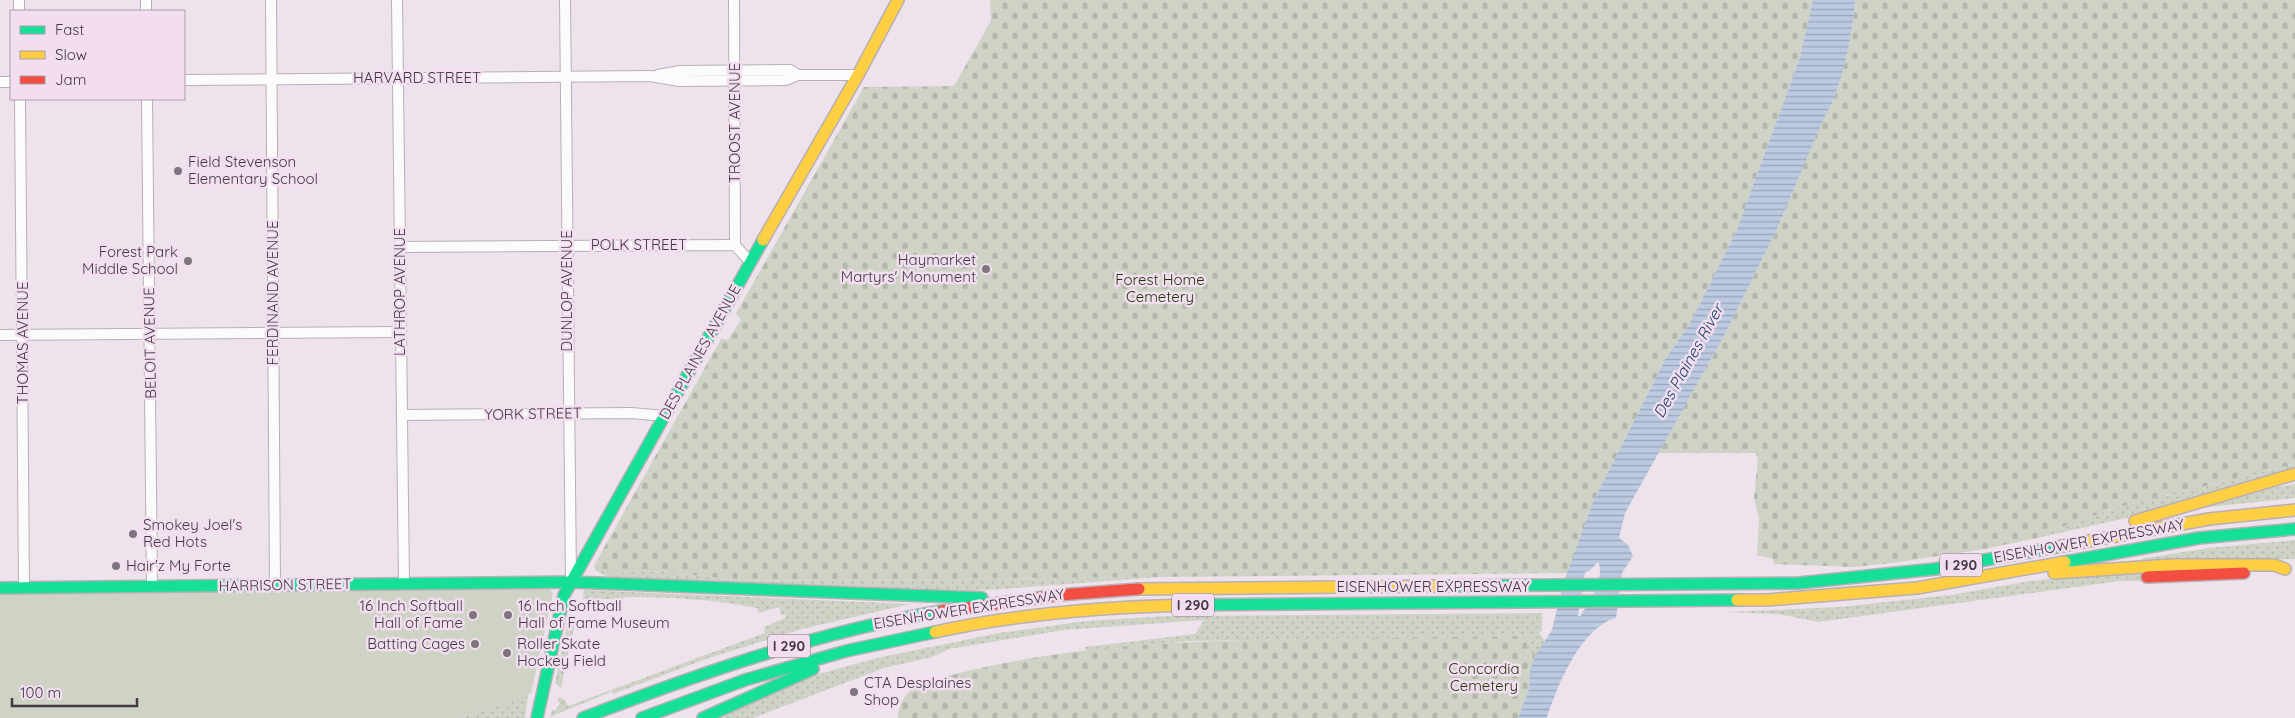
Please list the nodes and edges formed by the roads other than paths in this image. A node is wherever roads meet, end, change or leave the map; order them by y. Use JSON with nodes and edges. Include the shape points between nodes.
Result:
{"nodes":[{"id":1,"x":271,"y":0,"type":"edge"},
{"id":2,"x":397,"y":0,"type":"edge"},
{"id":3,"x":565,"y":0,"type":"edge"},
{"id":4,"x":734,"y":0,"type":"edge"},
{"id":5,"x":898,"y":0,"type":"edge"},
{"id":6,"x":858,"y":75,"type":"junction"},
{"id":7,"x":735,"y":76,"type":"junction"},
{"id":8,"x":565,"y":77,"type":"junction"},
{"id":9,"x":398,"y":78,"type":"junction"},
{"id":10,"x":185,"y":80,"type":"edge"},
{"id":11,"x":272,"y":80,"type":"junction"},
{"id":12,"x":20,"y":100,"type":"edge"},
{"id":13,"x":147,"y":100,"type":"edge"},
{"id":14,"x":567,"y":245,"type":"junction"},
{"id":15,"x":735,"y":245,"type":"junction"},
{"id":16,"x":400,"y":247,"type":"junction"},
{"id":17,"x":750,"y":262,"type":"junction"},
{"id":18,"x":400,"y":332,"type":"junction"},
{"id":19,"x":274,"y":333,"type":"junction"},
{"id":20,"x":149,"y":334,"type":"junction"},
{"id":21,"x":0,"y":335,"type":"edge"},
{"id":22,"x":23,"y":335,"type":"junction"},
{"id":23,"x":568,"y":413,"type":"junction"},
{"id":24,"x":402,"y":415,"type":"junction"},
{"id":25,"x":665,"y":416,"type":"junction"},
{"id":26,"x":2295,"y":474,"type":"edge"},
{"id":27,"x":2295,"y":480,"type":"edge"},
{"id":28,"x":2275,"y":482,"type":"junction"},
{"id":29,"x":2295,"y":510,"type":"edge"},
{"id":30,"x":2295,"y":529,"type":"edge"},
{"id":31,"x":2107,"y":536,"type":"junction"},
{"id":32,"x":2290,"y":569,"type":"edge"},
{"id":33,"x":2016,"y":571,"type":"junction"},
{"id":34,"x":2147,"y":577,"type":"dead end"},
{"id":35,"x":571,"y":582,"type":"junction"},
{"id":36,"x":404,"y":584,"type":"junction"},
{"id":37,"x":275,"y":585,"type":"junction"},
{"id":38,"x":152,"y":587,"type":"junction"},
{"id":39,"x":0,"y":588,"type":"edge"},
{"id":40,"x":24,"y":588,"type":"junction"},
{"id":41,"x":1002,"y":601,"type":"junction"},
{"id":42,"x":846,"y":651,"type":"junction"},
{"id":43,"x":537,"y":718,"type":"edge"},
{"id":44,"x":582,"y":718,"type":"edge"},
{"id":45,"x":642,"y":718,"type":"edge"},
{"id":46,"x":703,"y":718,"type":"edge"}],
"edges":[{"from":1,"to":11,"type":"street","name":"FERDINAND AVENUE"},
{"from":2,"to":9,"type":"street","name":"LATHROP AVENUE"},
{"from":3,"to":8,"type":"street","name":"DUNLOP AVENUE"},
{"from":4,"to":7,"type":"street","name":"TROOST AVENUE"},
{"from":5,"to":6,"type":"main road","name":"DES PLAINES AVENUE"},
{"from":6,"to":7,"type":"street","name":"HARVARD STREET","via":[[798,75],[790,70]]},
{"from":6,"to":17,"type":"main road","name":"DES PLAINES AVENUE"},
{"from":7,"to":8,"type":"street","name":"HARVARD STREET","via":[[678,81],[650,76]]},
{"from":7,"to":15,"type":"street","name":"TROOST AVENUE"},
{"from":8,"to":9,"type":"street","name":"HARVARD STREET"},
{"from":8,"to":14,"type":"street","name":"DUNLOP AVENUE"},
{"from":9,"to":11,"type":"street","name":"HARVARD STREET"},
{"from":9,"to":16,"type":"street","name":"LATHROP AVENUE"},
{"from":10,"to":11,"type":"street","name":"HARVARD STREET"},
{"from":11,"to":19,"type":"street","name":"FERDINAND AVENUE"},
{"from":12,"to":22,"type":"street","name":"THOMAS AVENUE"},
{"from":13,"to":20,"type":"street","name":"BELOIT AVENUE"},
{"from":14,"to":15,"type":"street","name":"POLK STREET"},
{"from":14,"to":16,"type":"street","name":"POLK STREET"},
{"from":14,"to":23,"type":"street","name":"DUNLOP AVENUE"},
{"from":15,"to":17,"type":"street"},
{"from":16,"to":18,"type":"street","name":"LATHROP AVENUE"},
{"from":17,"to":25,"type":"main road","name":"DES PLAINES AVENUE"},
{"from":18,"to":19,"type":"street"},
{"from":18,"to":24,"type":"street","name":"LATHROP AVENUE"},
{"from":19,"to":20,"type":"street"},
{"from":19,"to":37,"type":"street","name":"FERDINAND AVENUE"},
{"from":20,"to":22,"type":"street"},
{"from":20,"to":38,"type":"street","name":"BELOIT AVENUE"},
{"from":21,"to":22,"type":"street"},
{"from":22,"to":40,"type":"street","name":"THOMAS AVENUE"},
{"from":23,"to":24,"type":"street","name":"YORK STREET"},
{"from":23,"to":25,"type":"street","name":"YORK STREET"},
{"from":23,"to":35,"type":"street","name":"DUNLOP AVENUE"},
{"from":24,"to":36,"type":"street","name":"LATHROP AVENUE"},
{"from":25,"to":35,"type":"main road","name":"DES PLAINES AVENUE"},
{"from":26,"to":28,"type":"main road"},
{"from":27,"to":28,"type":"main road"},
{"from":28,"to":31,"type":"main road","via":[[2135,521]]},
{"from":29,"to":31,"type":"main road","name":"EISENHOWER EXPRESSWAY","number":"I 290","via":[[2236,515]]},
{"from":30,"to":33,"type":"main road","name":"EISENHOWER EXPRESSWAY","number":"I 290","via":[[2199,538]]},
{"from":31,"to":41,"type":"main road","name":"EISENHOWER EXPRESSWAY","number":"I 290","via":[[1954,566],[1799,583],[1145,589]]},
{"from":32,"to":33,"type":"main road","via":[[2274,565],[2180,565],[2057,573]]},
{"from":32,"to":34,"type":"main road"},
{"from":33,"to":42,"type":"main road","name":"EISENHOWER EXPRESSWAY","number":"I 290","via":[[1916,588],[1767,600],[1134,606],[963,626]]},
{"from":35,"to":36,"type":"main road","name":"HARRISON STREET"},
{"from":35,"to":41,"type":"main road","name":"HARRISON STREET","via":[[970,596]]},
{"from":35,"to":43,"type":"main road","name":"DES PLAINES AVENUE","via":[[564,595]]},
{"from":36,"to":37,"type":"main road","name":"HARRISON STREET"},
{"from":37,"to":38,"type":"main road","name":"HARRISON STREET"},
{"from":38,"to":40,"type":"main road","name":"HARRISON STREET"},
{"from":39,"to":40,"type":"main road","name":"HARRISON STREET"},
{"from":41,"to":44,"type":"main road","name":"EISENHOWER EXPRESSWAY","number":"I 290","via":[[886,621],[807,640],[705,672]]},
{"from":42,"to":45,"type":"main road","name":"EISENHOWER EXPRESSWAY","number":"I 290","via":[[745,680]]},
{"from":42,"to":46,"type":"main road"}]}
